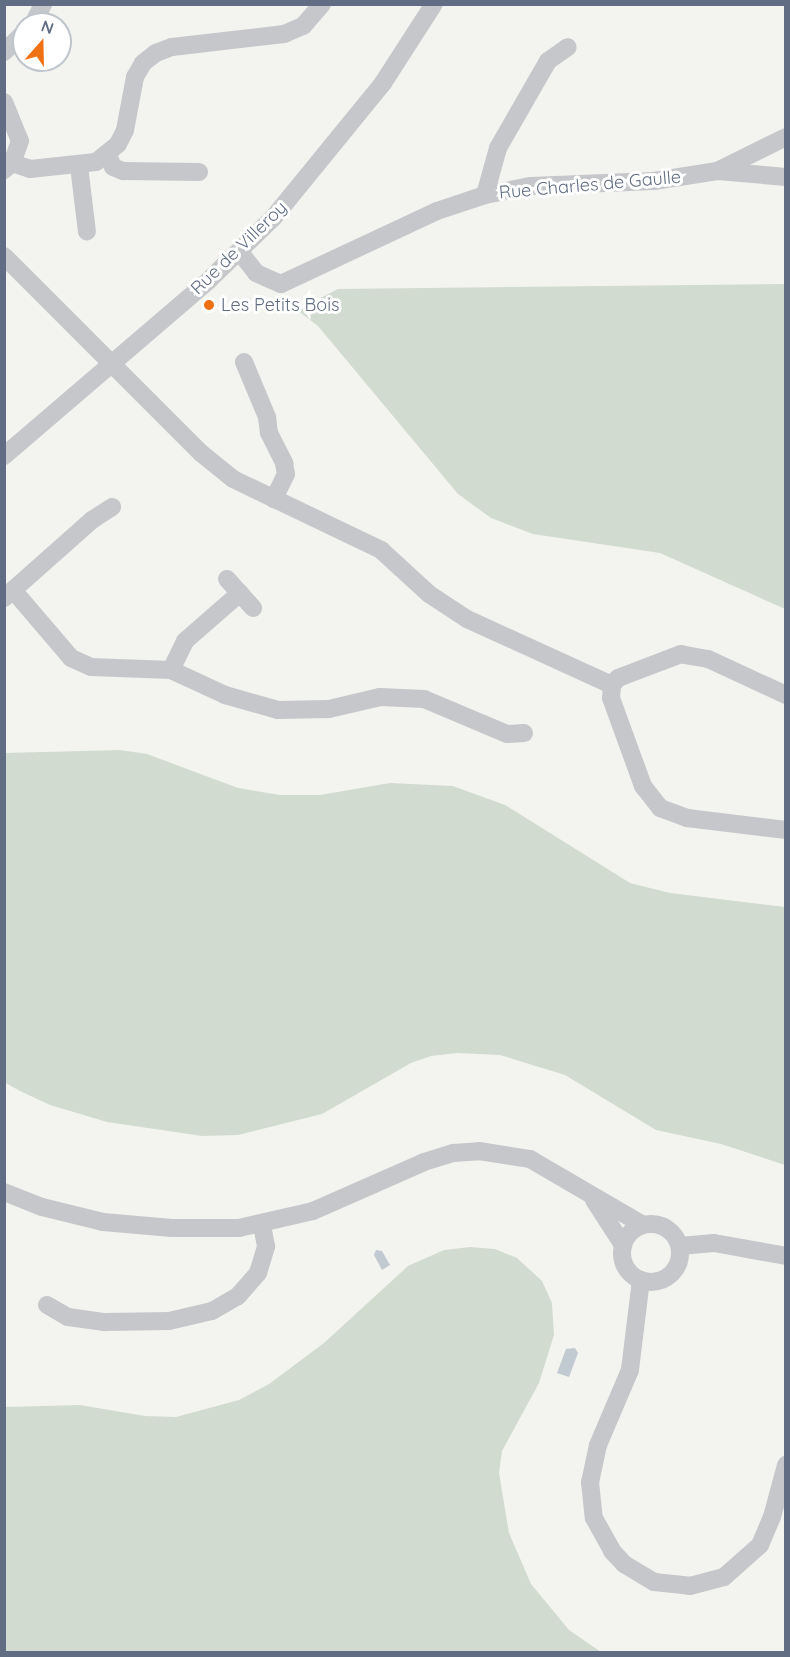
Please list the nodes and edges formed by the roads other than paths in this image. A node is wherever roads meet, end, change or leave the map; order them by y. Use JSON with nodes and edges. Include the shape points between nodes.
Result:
{"nodes":[{"id":1,"x":322,"y":4,"type":"edge"},
{"id":2,"x":434,"y":4,"type":"edge"},
{"id":3,"x":568,"y":47,"type":"dead end"},
{"id":4,"x":4,"y":102,"type":"edge"},
{"id":5,"x":786,"y":137,"type":"edge"},
{"id":6,"x":108,"y":155,"type":"junction"},
{"id":7,"x":79,"y":166,"type":"junction"},
{"id":8,"x":8,"y":167,"type":"edge"},
{"id":9,"x":717,"y":171,"type":"junction"},
{"id":10,"x":199,"y":172,"type":"dead end"},
{"id":11,"x":786,"y":177,"type":"edge"},
{"id":12,"x":485,"y":195,"type":"junction"},
{"id":13,"x":87,"y":232,"type":"dead end"},
{"id":14,"x":239,"y":251,"type":"junction"},
{"id":15,"x":4,"y":256,"type":"edge"},
{"id":16,"x":244,"y":362,"type":"dead end"},
{"id":17,"x":111,"y":364,"type":"junction"},
{"id":18,"x":4,"y":456,"type":"edge"},
{"id":19,"x":274,"y":499,"type":"junction"},
{"id":20,"x":112,"y":507,"type":"dead end"},
{"id":21,"x":227,"y":579,"type":"dead end"},
{"id":22,"x":240,"y":593,"type":"junction"},
{"id":23,"x":9,"y":594,"type":"edge"},
{"id":24,"x":253,"y":608,"type":"dead end"},
{"id":25,"x":171,"y":670,"type":"junction"},
{"id":26,"x":612,"y":686,"type":"junction"},
{"id":27,"x":786,"y":695,"type":"edge"},
{"id":28,"x":524,"y":732,"type":"dead end"},
{"id":29,"x":786,"y":830,"type":"edge"},
{"id":30,"x":4,"y":1192,"type":"edge"},
{"id":31,"x":591,"y":1196,"type":"junction"},
{"id":32,"x":262,"y":1225,"type":"junction"},
{"id":33,"x":643,"y":1225,"type":"junction"},
{"id":34,"x":623,"y":1245,"type":"junction"},
{"id":35,"x":680,"y":1246,"type":"junction"},
{"id":36,"x":786,"y":1256,"type":"edge"},
{"id":37,"x":641,"y":1280,"type":"junction"},
{"id":38,"x":47,"y":1305,"type":"dead end"},
{"id":39,"x":786,"y":1465,"type":"edge"},
{"id":40,"x":782,"y":1481,"type":"edge"}],
"edges":[{"from":1,"to":6,"type":"street","via":[[303,26],[284,34],[172,47],[156,53],[143,63],[135,77],[125,130]]},
{"from":2,"to":14,"type":"street","name":"Rue de Villeroy","via":[[324,160]]},
{"from":3,"to":12,"type":"street","via":[[548,61],[498,148]]},
{"from":4,"to":8,"type":"street","via":[[20,141]]},
{"from":5,"to":9,"type":"street","name":"Rue Charles de Gaulle"},
{"from":6,"to":7,"type":"street"},
{"from":6,"to":10,"type":"street","via":[[113,167],[123,171]]},
{"from":7,"to":8,"type":"street"},
{"from":7,"to":13,"type":"street"},
{"from":9,"to":11,"type":"street"},
{"from":9,"to":12,"type":"street","name":"Rue Charles de Gaulle","via":[[654,181],[531,186]]},
{"from":12,"to":14,"type":"street","name":"Rue Charles de Gaulle","via":[[437,211],[281,284],[256,273]]},
{"from":14,"to":17,"type":"street","name":"Rue de Villeroy"},
{"from":15,"to":17,"type":"street"},
{"from":16,"to":19,"type":"street","via":[[284,463],[286,474]]},
{"from":17,"to":18,"type":"street","name":"Rue de Villeroy"},
{"from":17,"to":19,"type":"street","via":[[215,466]]},
{"from":19,"to":26,"type":"street","via":[[381,550],[429,594],[467,619]]},
{"from":20,"to":23,"type":"street"},
{"from":21,"to":22,"type":"street"},
{"from":22,"to":24,"type":"street"},
{"from":22,"to":25,"type":"street","via":[[185,641]]},
{"from":23,"to":25,"type":"street","via":[[80,664]]},
{"from":25,"to":28,"type":"street","via":[[262,707],[307,712],[403,696],[444,705],[507,734]]},
{"from":26,"to":27,"type":"street","via":[[618,678],[681,654],[708,658]]},
{"from":26,"to":29,"type":"street","via":[[611,698],[643,786],[660,808],[687,818]]},
{"from":30,"to":32,"type":"street","via":[[70,1215],[122,1224],[210,1229]]},
{"from":31,"to":32,"type":"street","via":[[530,1159],[506,1153],[453,1153],[392,1174],[340,1201]]},
{"from":31,"to":33,"type":"street"},
{"from":31,"to":34,"type":"street"},
{"from":32,"to":38,"type":"street","via":[[266,1246],[258,1273],[238,1296],[212,1311],[169,1321],[105,1322],[68,1317]]},
{"from":33,"to":34,"type":"street","via":[[634,1229]]},
{"from":33,"to":35,"type":"street","via":[[662,1225]]},
{"from":34,"to":37,"type":"street","via":[[626,1266]]},
{"from":35,"to":36,"type":"street","via":[[714,1243]]},
{"from":35,"to":37,"type":"street","via":[[671,1275],[662,1280]]},
{"from":37,"to":40,"type":"street","via":[[630,1370],[598,1445],[590,1482],[594,1518],[612,1551],[624,1564],[654,1582],[690,1586],[724,1577],[760,1545]]},
{"from":39,"to":40,"type":"street"}]}
